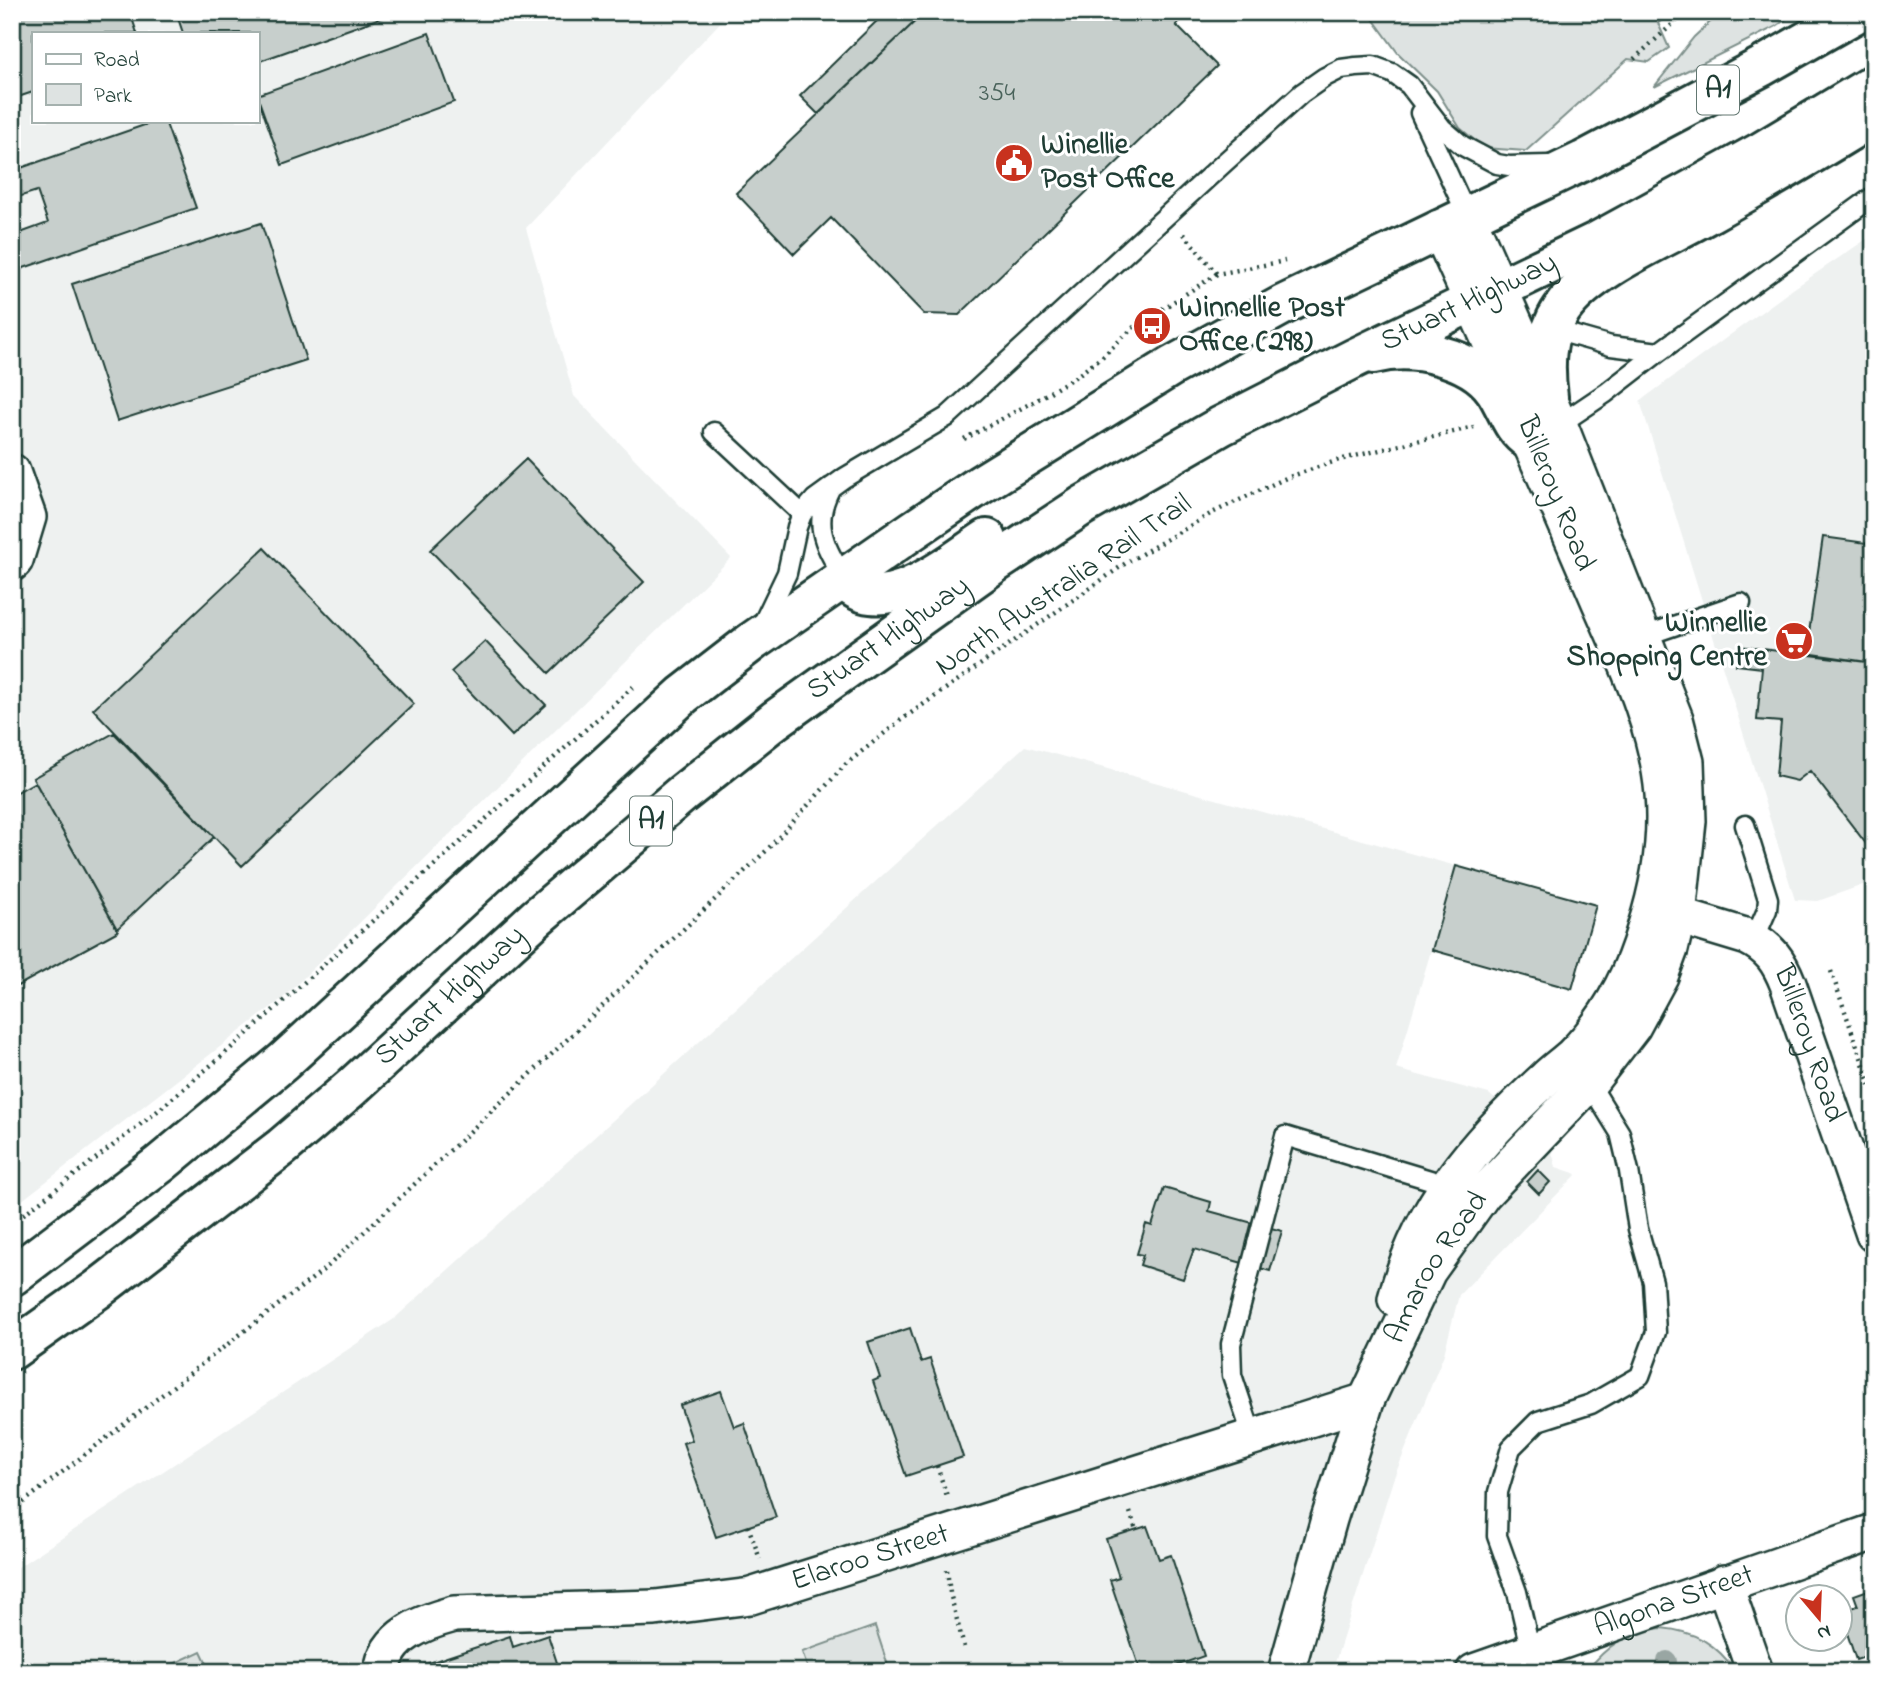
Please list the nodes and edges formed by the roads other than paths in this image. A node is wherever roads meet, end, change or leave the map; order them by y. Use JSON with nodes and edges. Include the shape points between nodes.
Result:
{"nodes":[{"id":1,"x":1858,"y":12,"type":"edge"},
{"id":2,"x":1392,"y":73,"type":"junction"},
{"id":3,"x":1874,"y":84,"type":"edge"},
{"id":4,"x":1874,"y":116,"type":"edge"},
{"id":5,"x":1583,"y":161,"type":"junction"},
{"id":6,"x":1874,"y":196,"type":"edge"},
{"id":7,"x":1453,"y":222,"type":"junction"},
{"id":8,"x":1486,"y":295,"type":"junction"},
{"id":9,"x":1551,"y":329,"type":"junction"},
{"id":10,"x":1659,"y":352,"type":"junction"},
{"id":11,"x":1342,"y":365,"type":"junction"},
{"id":12,"x":1545,"y":420,"type":"junction"},
{"id":13,"x":1222,"y":426,"type":"junction"},
{"id":14,"x":714,"y":432,"type":"dead end"},
{"id":15,"x":12,"y":472,"type":"edge"},
{"id":16,"x":831,"y":487,"type":"junction"},
{"id":17,"x":802,"y":514,"type":"junction"},
{"id":18,"x":12,"y":563,"type":"edge"},
{"id":19,"x":844,"y":579,"type":"junction"},
{"id":20,"x":1741,"y":603,"type":"dead end"},
{"id":21,"x":753,"y":641,"type":"junction"},
{"id":22,"x":1633,"y":643,"type":"junction"},
{"id":23,"x":1745,"y":825,"type":"dead end"},
{"id":24,"x":1665,"y":911,"type":"junction"},
{"id":25,"x":1754,"y":940,"type":"junction"},
{"id":26,"x":1589,"y":1083,"type":"junction"},
{"id":27,"x":1521,"y":1102,"type":"junction"},
{"id":28,"x":1563,"y":1112,"type":"junction"},
{"id":29,"x":160,"y":1164,"type":"junction"},
{"id":30,"x":1447,"y":1185,"type":"junction"},
{"id":31,"x":197,"y":1211,"type":"junction"},
{"id":32,"x":1874,"y":1234,"type":"edge"},
{"id":33,"x":12,"y":1276,"type":"edge"},
{"id":34,"x":12,"y":1350,"type":"edge"},
{"id":35,"x":1373,"y":1386,"type":"junction"},
{"id":36,"x":1252,"y":1435,"type":"junction"},
{"id":37,"x":1874,"y":1532,"type":"edge"},
{"id":38,"x":1724,"y":1583,"type":"junction"},
{"id":39,"x":1534,"y":1662,"type":"edge"},
{"id":40,"x":382,"y":1672,"type":"edge"},
{"id":41,"x":1286,"y":1672,"type":"edge"},
{"id":42,"x":1474,"y":1672,"type":"edge"},
{"id":43,"x":1755,"y":1672,"type":"edge"}],
"edges":[{"from":1,"to":5,"type":"highway","number":"A1"},
{"from":2,"to":5,"type":"lane","via":[[1409,85],[1450,136],[1497,164],[1527,167]]},
{"from":2,"to":7,"type":"lane","via":[[1419,110]]},
{"from":2,"to":16,"type":"lane","via":[[1373,66],[1341,69],[1302,93],[947,418]]},
{"from":3,"to":8,"type":"highway","name":"Stuart Highway","number":"A1","via":[[1670,202]]},
{"from":4,"to":9,"type":"highway","via":[[1599,275],[1570,299]]},
{"from":5,"to":7,"type":"highway","number":"A1"},
{"from":6,"to":10,"type":"lane"},
{"from":7,"to":8,"type":"street"},
{"from":7,"to":19,"type":"highway","number":"A1","via":[[1283,305],[1172,366],[980,485]]},
{"from":8,"to":11,"type":"highway","name":"Stuart Highway","number":"A1"},
{"from":8,"to":12,"type":"street","name":"Billeroy Road"},
{"from":8,"to":12,"type":"street","name":"Billeroy Road","via":[[1524,418]]},
{"from":9,"to":10,"type":"lane","via":[[1611,346]]},
{"from":9,"to":12,"type":"highway"},
{"from":10,"to":12,"type":"lane","via":[[1606,393]]},
{"from":11,"to":12,"type":"highway","via":[[1403,349],[1430,353],[1468,368],[1488,382],[1520,433]]},
{"from":11,"to":13,"type":"highway","name":"Stuart Highway","number":"A1"},
{"from":12,"to":22,"type":"street","name":"Billeroy Road"},
{"from":13,"to":19,"type":"highway","via":[[1191,429],[1138,444],[901,591],[864,594]]},
{"from":13,"to":31,"type":"highway","name":"Stuart Highway","number":"A1","via":[[1093,500],[991,566],[775,720],[537,917],[282,1147]]},
{"from":14,"to":17,"type":"lane"},
{"from":15,"to":18,"type":"street","via":[[27,517]]},
{"from":16,"to":17,"type":"lane"},
{"from":16,"to":19,"type":"lane","via":[[825,497],[822,540]]},
{"from":17,"to":21,"type":"lane","via":[[783,587]]},
{"from":19,"to":21,"type":"highway","number":"A1"},
{"from":20,"to":22,"type":"lane"},
{"from":21,"to":29,"type":"highway","number":"A1","via":[[654,720],[284,1062]]},
{"from":22,"to":24,"type":"street","name":"Billeroy Road","via":[[1663,796],[1656,895]]},
{"from":23,"to":25,"type":"lane","via":[[1768,899]]},
{"from":24,"to":25,"type":"street","name":"Billeroy Road"},
{"from":24,"to":26,"type":"street","name":"Amaroo Road","via":[[1670,949],[1650,999]]},
{"from":24,"to":27,"type":"street","via":[[1608,1014]]},
{"from":25,"to":32,"type":"street","name":"Billeroy Road","via":[[1768,949],[1782,968]]},
{"from":26,"to":28,"type":"street","name":"Amaroo Road"},
{"from":26,"to":39,"type":"lane","via":[[1620,1133],[1653,1282],[1656,1332],[1640,1376],[1591,1405],[1538,1422],[1511,1448],[1498,1492],[1497,1536]]},
{"from":27,"to":28,"type":"street","via":[[1547,1115]]},
{"from":27,"to":30,"type":"street"},
{"from":28,"to":35,"type":"street","name":"Amaroo Road","via":[[1483,1194],[1427,1271]]},
{"from":29,"to":31,"type":"highway"},
{"from":29,"to":33,"type":"highway","number":"A1"},
{"from":30,"to":35,"type":"street","via":[[1408,1257]]},
{"from":30,"to":36,"type":"lane","via":[[1285,1136],[1231,1344],[1232,1375]]},
{"from":31,"to":34,"type":"highway","name":"Stuart Highway","number":"A1"},
{"from":35,"to":36,"type":"street","name":"Elaroo Street"},
{"from":35,"to":41,"type":"street","name":"Amaroo Road"},
{"from":36,"to":40,"type":"street","name":"Elaroo Street","via":[[751,1596],[656,1608],[454,1614],[422,1622],[391,1649]]},
{"from":37,"to":38,"type":"street","name":"Algona Street"},
{"from":38,"to":39,"type":"street","name":"Algona Street"},
{"from":38,"to":43,"type":"street"},
{"from":39,"to":42,"type":"street","name":"Algona Street"}]}
